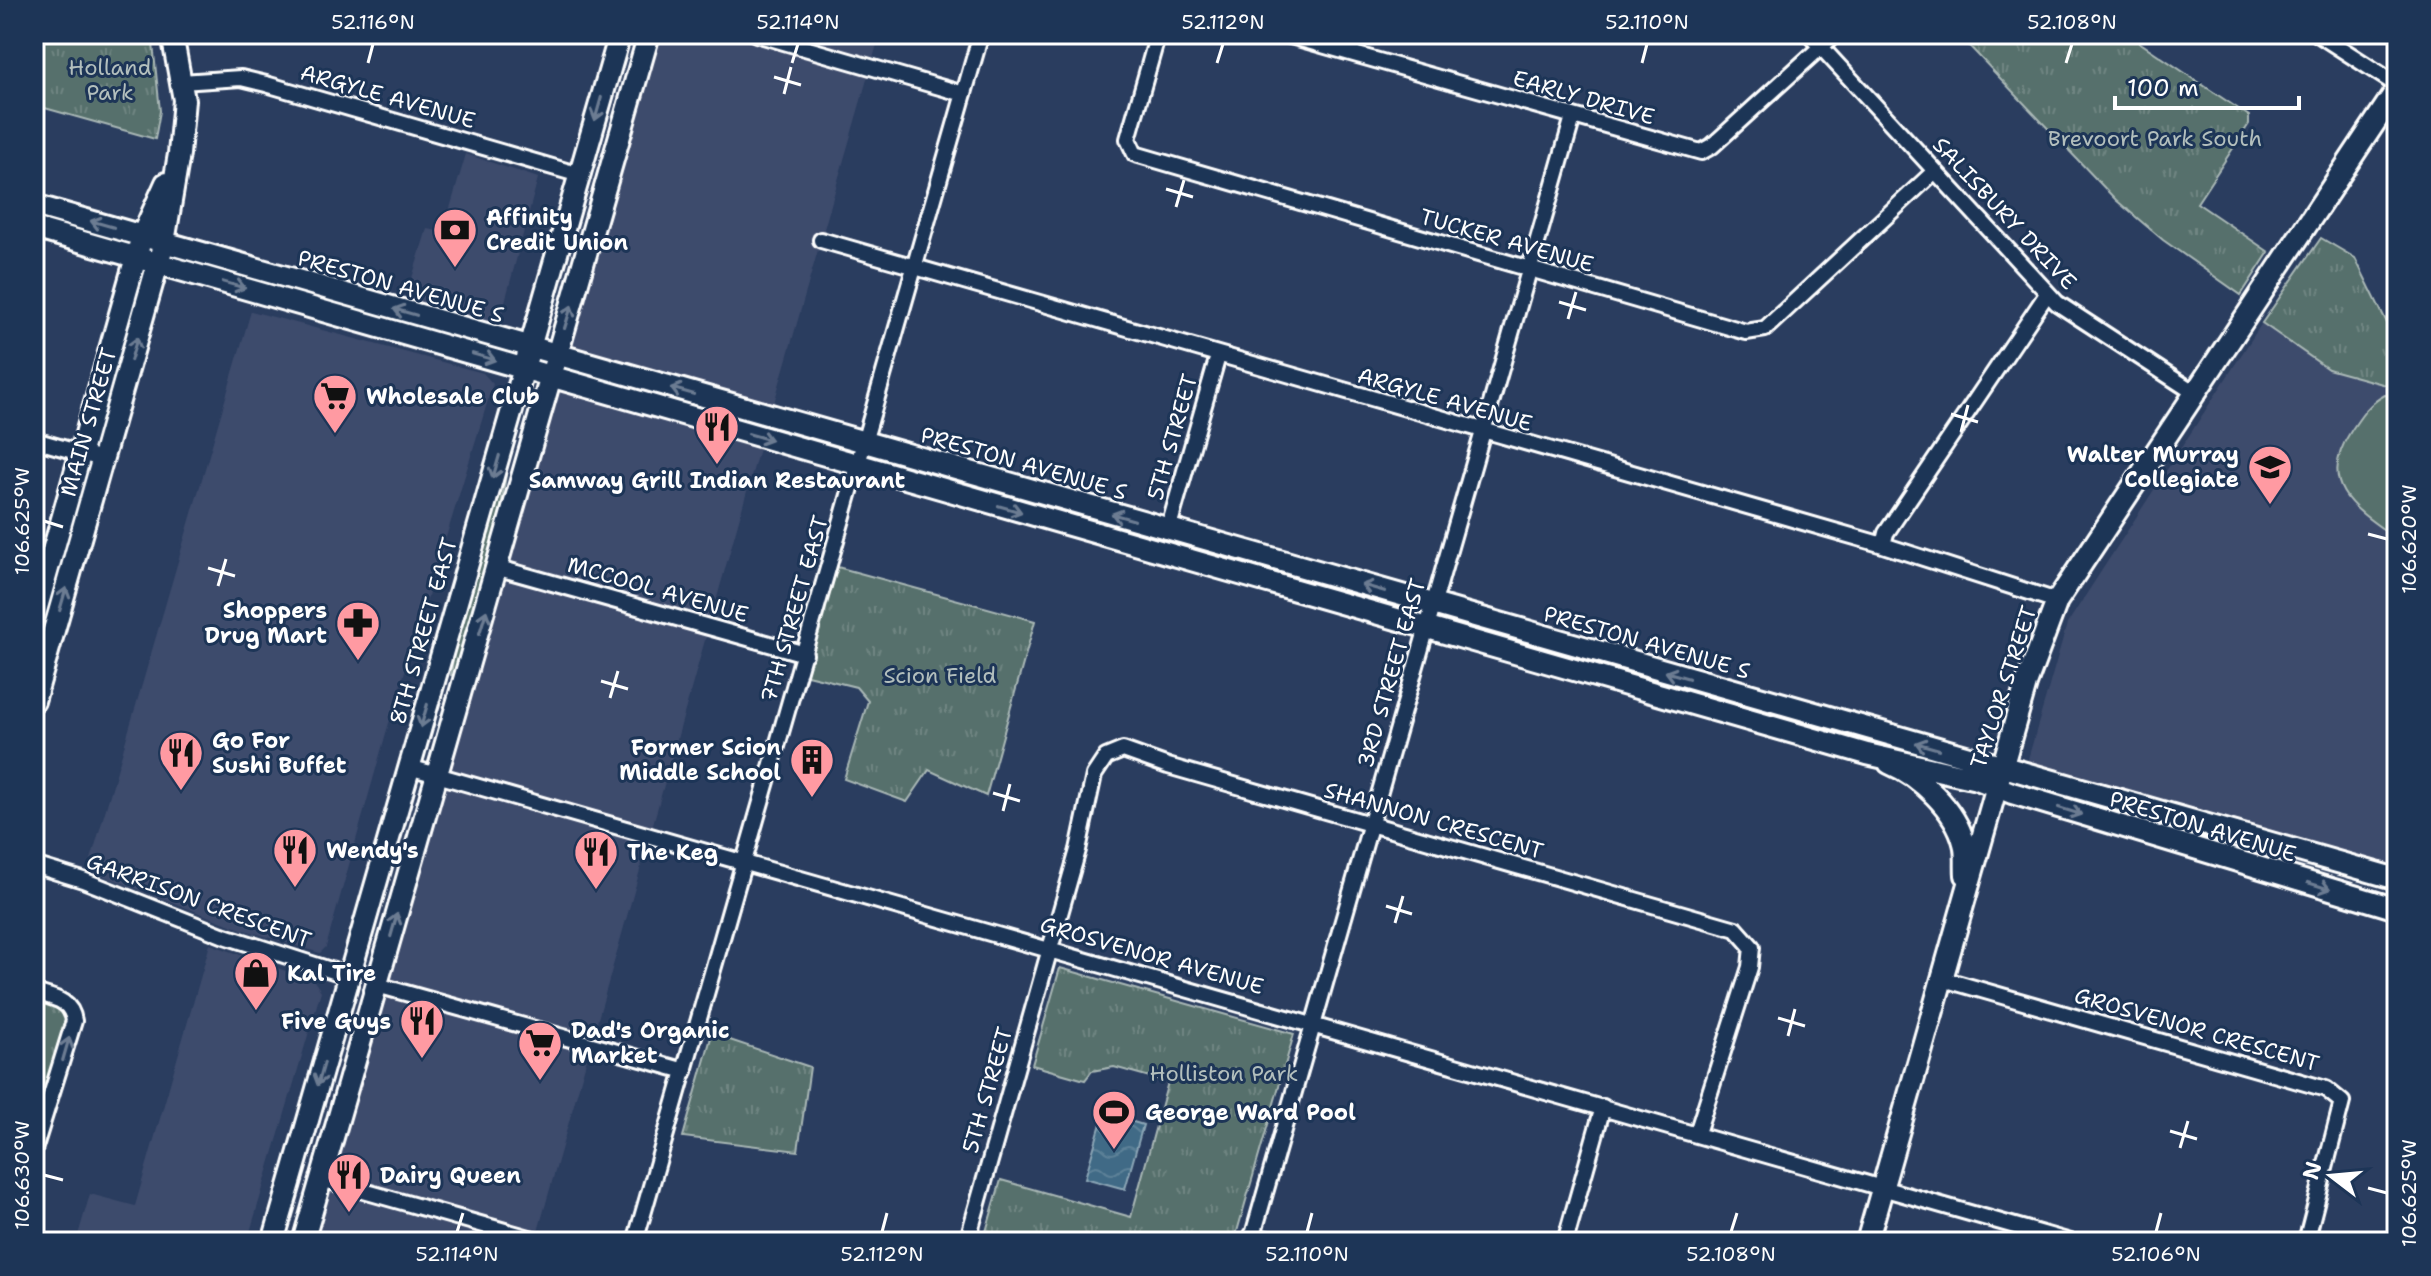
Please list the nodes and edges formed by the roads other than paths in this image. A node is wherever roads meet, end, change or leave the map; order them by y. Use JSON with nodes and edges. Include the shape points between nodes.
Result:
{"nodes":[{"id":1,"x":172,"y":34,"type":"edge"},
{"id":2,"x":620,"y":34,"type":"edge"},
{"id":3,"x":649,"y":34,"type":"edge"},
{"id":4,"x":756,"y":34,"type":"edge"},
{"id":5,"x":981,"y":34,"type":"edge"},
{"id":6,"x":1158,"y":34,"type":"edge"},
{"id":7,"x":1283,"y":34,"type":"edge"},
{"id":8,"x":1809,"y":34,"type":"edge"},
{"id":9,"x":1835,"y":34,"type":"edge"},
{"id":10,"x":2318,"y":34,"type":"edge"},
{"id":11,"x":1821,"y":48,"type":"junction"},
{"id":12,"x":181,"y":82,"type":"junction"},
{"id":13,"x":2397,"y":87,"type":"edge"},
{"id":14,"x":964,"y":94,"type":"junction"},
{"id":15,"x":1573,"y":117,"type":"junction"},
{"id":16,"x":179,"y":154,"type":"junction"},
{"id":17,"x":1935,"y":171,"type":"junction"},
{"id":18,"x":580,"y":175,"type":"junction"},
{"id":19,"x":34,"y":205,"type":"edge"},
{"id":20,"x":34,"y":228,"type":"edge"},
{"id":21,"x":142,"y":236,"type":"junction"},
{"id":22,"x":821,"y":240,"type":"dead end"},
{"id":23,"x":164,"y":242,"type":"junction"},
{"id":24,"x":137,"y":257,"type":"junction"},
{"id":25,"x":159,"y":264,"type":"junction"},
{"id":26,"x":915,"y":268,"type":"junction"},
{"id":27,"x":1529,"y":269,"type":"junction"},
{"id":28,"x":2047,"y":294,"type":"junction"},
{"id":29,"x":530,"y":348,"type":"junction"},
{"id":30,"x":556,"y":356,"type":"junction"},
{"id":31,"x":1218,"y":356,"type":"junction"},
{"id":32,"x":524,"y":370,"type":"junction"},
{"id":33,"x":550,"y":378,"type":"junction"},
{"id":34,"x":2195,"y":393,"type":"junction"},
{"id":35,"x":1481,"y":432,"type":"junction"},
{"id":36,"x":34,"y":440,"type":"edge"},
{"id":37,"x":865,"y":443,"type":"junction"},
{"id":38,"x":81,"y":453,"type":"junction"},
{"id":39,"x":102,"y":459,"type":"junction"},
{"id":40,"x":858,"y":465,"type":"junction"},
{"id":41,"x":1168,"y":530,"type":"junction"},
{"id":42,"x":1883,"y":545,"type":"junction"},
{"id":43,"x":499,"y":568,"type":"junction"},
{"id":44,"x":2057,"y":601,"type":"junction"},
{"id":45,"x":1434,"y":606,"type":"junction"},
{"id":46,"x":34,"y":618,"type":"edge"},
{"id":47,"x":1427,"y":628,"type":"junction"},
{"id":48,"x":805,"y":654,"type":"junction"},
{"id":49,"x":34,"y":701,"type":"edge"},
{"id":50,"x":1867,"y":754,"type":"junction"},
{"id":51,"x":409,"y":767,"type":"junction"},
{"id":52,"x":437,"y":775,"type":"junction"},
{"id":53,"x":1999,"y":777,"type":"junction"},
{"id":54,"x":1369,"y":825,"type":"junction"},
{"id":55,"x":745,"y":863,"type":"junction"},
{"id":56,"x":34,"y":865,"type":"edge"},
{"id":57,"x":2397,"y":879,"type":"edge"},
{"id":58,"x":375,"y":888,"type":"junction"},
{"id":59,"x":1967,"y":899,"type":"junction"},
{"id":60,"x":2397,"y":909,"type":"edge"},
{"id":61,"x":1050,"y":949,"type":"junction"},
{"id":62,"x":349,"y":976,"type":"junction"},
{"id":63,"x":1943,"y":979,"type":"junction"},
{"id":64,"x":377,"y":985,"type":"junction"},
{"id":65,"x":34,"y":992,"type":"edge"},
{"id":66,"x":1314,"y":1024,"type":"junction"},
{"id":67,"x":685,"y":1071,"type":"junction"},
{"id":68,"x":1603,"y":1107,"type":"junction"},
{"id":69,"x":1697,"y":1133,"type":"junction"},
{"id":70,"x":34,"y":1150,"type":"edge"},
{"id":71,"x":321,"y":1179,"type":"junction"},
{"id":72,"x":1883,"y":1188,"type":"junction"},
{"id":73,"x":1252,"y":1239,"type":"edge"},
{"id":74,"x":273,"y":1242,"type":"edge"},
{"id":75,"x":303,"y":1242,"type":"edge"},
{"id":76,"x":544,"y":1242,"type":"edge"},
{"id":77,"x":635,"y":1242,"type":"edge"},
{"id":78,"x":967,"y":1242,"type":"edge"},
{"id":79,"x":1276,"y":1242,"type":"edge"},
{"id":80,"x":1565,"y":1242,"type":"edge"},
{"id":81,"x":1867,"y":1242,"type":"edge"},
{"id":82,"x":2071,"y":1242,"type":"edge"},
{"id":83,"x":2306,"y":1242,"type":"edge"}],
"edges":[{"from":1,"to":12,"type":"main road","name":"MAIN STREET"},
{"from":2,"to":18,"type":"main road","name":"8TH STREET EAST","one_way":true},
{"from":30,"to":3,"type":"main road","one_way":true},
{"from":4,"to":14,"type":"street"},
{"from":5,"to":14,"type":"street","name":"7TH STREET EAST"},
{"from":6,"to":27,"type":"street","name":"TUCKER AVENUE","via":[[1128,139],[1135,154]]},
{"from":7,"to":15,"type":"street","name":"EARLY DRIVE"},
{"from":8,"to":11,"type":"street","name":"SALISBURY DRIVE"},
{"from":9,"to":11,"type":"street","name":"EARLY DRIVE"},
{"from":10,"to":13,"type":"street"},
{"from":11,"to":15,"type":"street","name":"EARLY DRIVE","via":[[1701,152]]},
{"from":11,"to":17,"type":"street","name":"SALISBURY DRIVE"},
{"from":12,"to":16,"type":"main road","name":"MAIN STREET"},
{"from":12,"to":18,"type":"street","name":"ARGYLE AVENUE","via":[[241,78]]},
{"from":13,"to":34,"type":"main road","name":"TAYLOR STREET"},
{"from":14,"to":26,"type":"street","name":"7TH STREET EAST"},
{"from":15,"to":27,"type":"street","name":"3RD STREET EAST"},
{"from":16,"to":21,"type":"main road","name":"MAIN STREET"},
{"from":16,"to":23,"type":"main road","name":"MAIN STREET"},
{"from":17,"to":27,"type":"street","name":"TUCKER AVENUE","via":[[1765,329],[1746,332]]},
{"from":17,"to":28,"type":"street","name":"SALISBURY DRIVE"},
{"from":18,"to":29,"type":"main road","name":"8TH STREET EAST"},
{"from":21,"to":19,"type":"main road","name":"PRESTON AVENUE S","one_way":true},
{"from":20,"to":24,"type":"main road","name":"PRESTON AVENUE S"},
{"from":21,"to":23,"type":"main road","name":"PRESTON AVENUE S"},
{"from":21,"to":24,"type":"main road","name":"MAIN STREET"},
{"from":22,"to":26,"type":"street","name":"ARGYLE AVENUE"},
{"from":23,"to":25,"type":"main road","name":"MAIN STREET"},
{"from":29,"to":23,"type":"main road","name":"PRESTON AVENUE S","one_way":true},
{"from":24,"to":25,"type":"main road","name":"PRESTON AVENUE S"},
{"from":24,"to":38,"type":"main road","name":"MAIN STREET"},
{"from":25,"to":32,"type":"main road","name":"PRESTON AVENUE S","one_way":true},
{"from":39,"to":25,"type":"main road","name":"MAIN STREET","one_way":true},
{"from":26,"to":31,"type":"street","name":"ARGYLE AVENUE"},
{"from":26,"to":37,"type":"street","name":"7TH STREET EAST"},
{"from":27,"to":35,"type":"street","name":"3RD STREET EAST"},
{"from":28,"to":34,"type":"street","name":"SALISBURY DRIVE"},
{"from":28,"to":42,"type":"street","via":[[1886,533]]},
{"from":29,"to":30,"type":"main road","name":"PRESTON AVENUE S"},
{"from":29,"to":32,"type":"main road","name":"8TH STREET EAST"},
{"from":30,"to":33,"type":"main road"},
{"from":37,"to":30,"type":"main road","name":"PRESTON AVENUE S","one_way":true},
{"from":31,"to":35,"type":"street","name":"ARGYLE AVENUE"},
{"from":31,"to":41,"type":"street","name":"5TH STREET"},
{"from":32,"to":33,"type":"main road","name":"PRESTON AVENUE S"},
{"from":32,"to":51,"type":"main road","name":"8TH STREET EAST","one_way":true},
{"from":33,"to":40,"type":"main road","name":"PRESTON AVENUE S","one_way":true},
{"from":33,"to":43,"type":"main road"},
{"from":34,"to":44,"type":"main road","name":"TAYLOR STREET"},
{"from":35,"to":42,"type":"street","name":"ARGYLE AVENUE"},
{"from":35,"to":45,"type":"street","name":"3RD STREET EAST"},
{"from":36,"to":38,"type":"street"},
{"from":37,"to":40,"type":"street","name":"7TH STREET EAST"},
{"from":41,"to":37,"type":"main road","name":"PRESTON AVENUE S","one_way":true},
{"from":38,"to":39,"type":"street"},
{"from":38,"to":46,"type":"main road","name":"MAIN STREET"},
{"from":49,"to":39,"type":"main road","name":"MAIN STREET","one_way":true},
{"from":40,"to":47,"type":"main road","name":"PRESTON AVENUE S","one_way":true},
{"from":40,"to":48,"type":"street","name":"7TH STREET EAST"},
{"from":45,"to":41,"type":"main road","name":"PRESTON AVENUE S","one_way":true},
{"from":42,"to":44,"type":"street","name":"ARGYLE AVENUE"},
{"from":43,"to":48,"type":"street","name":"MCCOOL AVENUE"},
{"from":52,"to":43,"type":"main road","one_way":true},
{"from":44,"to":53,"type":"main road","name":"TAYLOR STREET"},
{"from":45,"to":47,"type":"street","name":"3RD STREET EAST"},
{"from":53,"to":45,"type":"main road","name":"PRESTON AVENUE S","one_way":true},
{"from":47,"to":50,"type":"main road","name":"PRESTON AVENUE S"},
{"from":47,"to":54,"type":"street","name":"3RD STREET EAST"},
{"from":48,"to":55,"type":"street","name":"7TH STREET EAST"},
{"from":50,"to":53,"type":"main road","name":"PRESTON AVENUE S"},
{"from":50,"to":59,"type":"main road","via":[[1902,769],[1942,802],[1964,842]]},
{"from":51,"to":52,"type":"street","name":"GROSVENOR AVENUE"},
{"from":51,"to":58,"type":"main road","name":"8TH STREET EAST"},
{"from":52,"to":55,"type":"street","name":"GROSVENOR AVENUE"},
{"from":64,"to":52,"type":"main road","one_way":true},
{"from":53,"to":57,"type":"main road","name":"PRESTON AVENUE"},
{"from":53,"to":59,"type":"main road","name":"TAYLOR STREET"},
{"from":53,"to":60,"type":"main road","name":"PRESTON AVENUE","one_way":true},
{"from":54,"to":61,"type":"street","name":"SHANNON CRESCENT","via":[[1123,750],[1106,757],[1094,775]]},
{"from":54,"to":66,"type":"street","name":"3RD STREET EAST"},
{"from":54,"to":69,"type":"street","name":"SHANNON CRESCENT","via":[[1736,929],[1752,947],[1750,967]]},
{"from":55,"to":61,"type":"street","name":"GROSVENOR AVENUE"},
{"from":55,"to":67,"type":"street","name":"7TH STREET EAST"},
{"from":56,"to":62,"type":"street","name":"GARRISON CRESCENT"},
{"from":58,"to":62,"type":"main road","name":"8TH STREET EAST"},
{"from":58,"to":64,"type":"main road","via":[[363,969],[365,979]]},
{"from":59,"to":63,"type":"main road","name":"TAYLOR STREET"},
{"from":61,"to":66,"type":"street","name":"GROSVENOR AVENUE"},
{"from":61,"to":78,"type":"street","name":"5TH STREET"},
{"from":62,"to":74,"type":"main road","name":"8TH STREET EAST","one_way":true},
{"from":63,"to":72,"type":"main road","name":"TAYLOR STREET"},
{"from":63,"to":83,"type":"street","name":"GROSVENOR CRESCENT","via":[[2326,1089],[2342,1102]]},
{"from":64,"to":67,"type":"street"},
{"from":64,"to":71,"type":"main road"},
{"from":70,"to":65,"type":"street","one_way":true,"via":[[74,1021],[73,1009],[65,1002]]},
{"from":66,"to":68,"type":"street","name":"GROSVENOR AVENUE"},
{"from":66,"to":73,"type":"street","name":"3RD STREET EAST"},
{"from":67,"to":77,"type":"street","name":"7TH STREET EAST"},
{"from":68,"to":69,"type":"street","name":"GROSVENOR AVENUE"},
{"from":68,"to":80,"type":"street"},
{"from":69,"to":72,"type":"street","name":"GROSVENOR AVENUE"},
{"from":71,"to":75,"type":"main road"},
{"from":71,"to":76,"type":"street"},
{"from":72,"to":81,"type":"main road","name":"TAYLOR STREET"},
{"from":72,"to":82,"type":"street"},
{"from":73,"to":79,"type":"street"}]}
